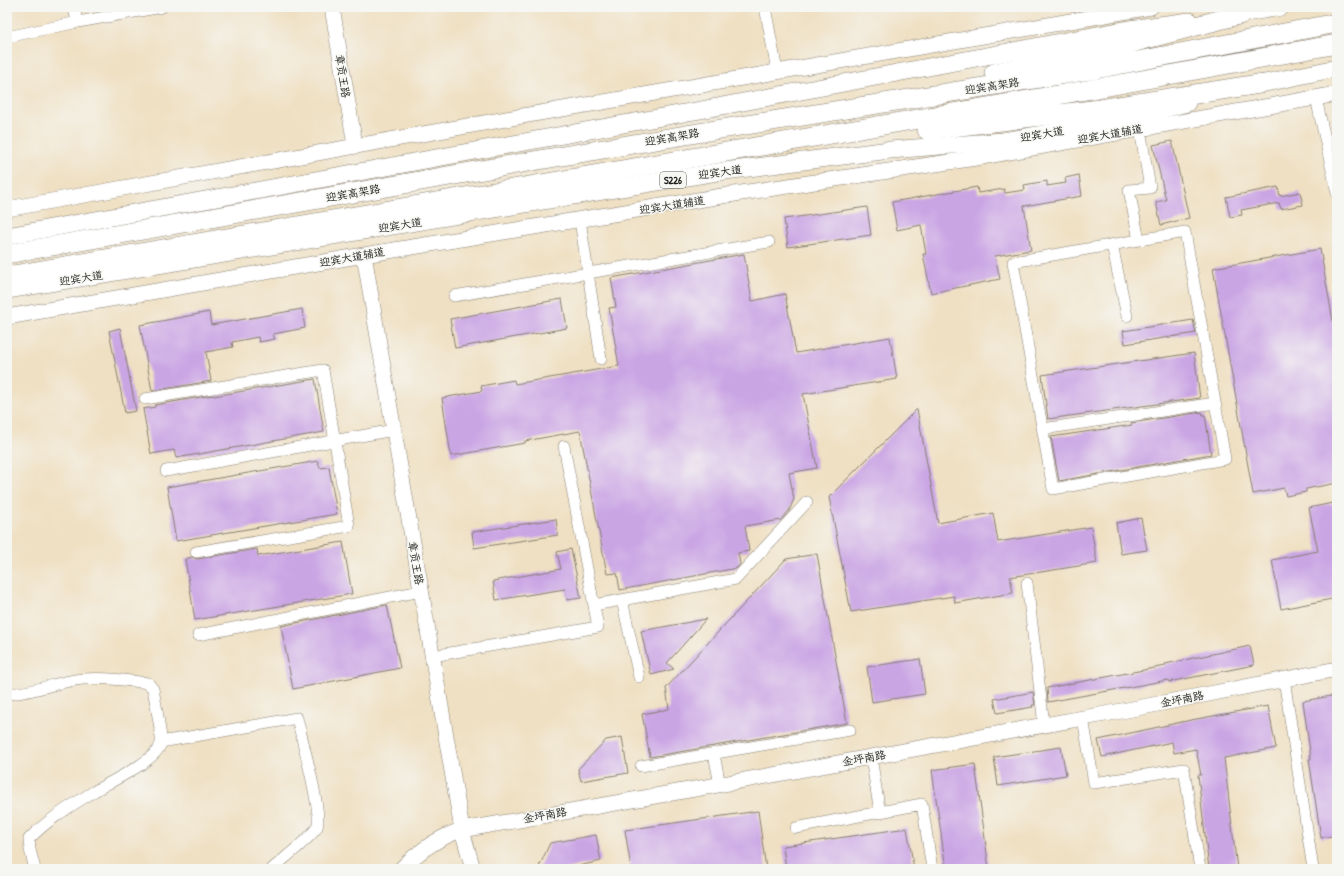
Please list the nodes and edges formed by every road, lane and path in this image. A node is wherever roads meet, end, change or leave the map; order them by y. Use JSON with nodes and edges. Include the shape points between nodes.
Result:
{"nodes":[{"id":1,"x":73,"y":7,"type":"edge"},
{"id":2,"x":162,"y":7,"type":"edge"},
{"id":3,"x":332,"y":7,"type":"edge"},
{"id":4,"x":766,"y":7,"type":"edge"},
{"id":5,"x":1151,"y":7,"type":"edge"},
{"id":6,"x":1281,"y":7,"type":"edge"},
{"id":7,"x":1242,"y":14,"type":"junction"},
{"id":8,"x":78,"y":22,"type":"junction"},
{"id":9,"x":1337,"y":23,"type":"edge"},
{"id":10,"x":7,"y":37,"type":"edge"},
{"id":11,"x":1337,"y":44,"type":"edge"},
{"id":12,"x":1337,"y":68,"type":"edge"},
{"id":13,"x":777,"y":71,"type":"junction"},
{"id":14,"x":1259,"y":84,"type":"junction"},
{"id":15,"x":1337,"y":94,"type":"edge"},
{"id":16,"x":1316,"y":98,"type":"junction"},
{"id":17,"x":1140,"y":129,"type":"junction"},
{"id":18,"x":715,"y":130,"type":"junction"},
{"id":19,"x":355,"y":145,"type":"junction"},
{"id":20,"x":721,"y":154,"type":"junction"},
{"id":21,"x":1337,"y":193,"type":"edge"},
{"id":22,"x":7,"y":209,"type":"edge"},
{"id":23,"x":580,"y":220,"type":"junction"},
{"id":24,"x":7,"y":236,"type":"edge"},
{"id":25,"x":1139,"y":240,"type":"junction"},
{"id":26,"x":769,"y":242,"type":"dead end"},
{"id":27,"x":1112,"y":245,"type":"junction"},
{"id":28,"x":7,"y":254,"type":"edge"},
{"id":29,"x":364,"y":255,"type":"junction"},
{"id":30,"x":588,"y":273,"type":"junction"},
{"id":31,"x":7,"y":276,"type":"edge"},
{"id":32,"x":7,"y":290,"type":"edge"},
{"id":33,"x":454,"y":296,"type":"dead end"},
{"id":34,"x":1127,"y":316,"type":"dead end"},
{"id":35,"x":7,"y":318,"type":"edge"},
{"id":36,"x":601,"y":359,"type":"dead end"},
{"id":37,"x":145,"y":399,"type":"dead end"},
{"id":38,"x":1215,"y":403,"type":"junction"},
{"id":39,"x":1043,"y":429,"type":"junction"},
{"id":40,"x":394,"y":430,"type":"junction"},
{"id":41,"x":335,"y":441,"type":"junction"},
{"id":42,"x":564,"y":446,"type":"dead end"},
{"id":43,"x":166,"y":471,"type":"dead end"},
{"id":44,"x":807,"y":502,"type":"dead end"},
{"id":45,"x":196,"y":552,"type":"dead end"},
{"id":46,"x":1027,"y":583,"type":"dead end"},
{"id":47,"x":421,"y":591,"type":"junction"},
{"id":48,"x":622,"y":600,"type":"junction"},
{"id":49,"x":594,"y":605,"type":"junction"},
{"id":50,"x":198,"y":635,"type":"dead end"},
{"id":51,"x":433,"y":656,"type":"junction"},
{"id":52,"x":1337,"y":669,"type":"edge"},
{"id":53,"x":639,"y":677,"type":"dead end"},
{"id":54,"x":1284,"y":679,"type":"junction"},
{"id":55,"x":7,"y":694,"type":"edge"},
{"id":56,"x":1083,"y":718,"type":"junction"},
{"id":57,"x":1044,"y":725,"type":"junction"},
{"id":58,"x":850,"y":730,"type":"dead end"},
{"id":59,"x":161,"y":742,"type":"junction"},
{"id":60,"x":714,"y":754,"type":"junction"},
{"id":61,"x":871,"y":757,"type":"junction"},
{"id":62,"x":641,"y":766,"type":"dead end"},
{"id":63,"x":720,"y":785,"type":"junction"},
{"id":64,"x":880,"y":813,"type":"junction"},
{"id":65,"x":796,"y":828,"type":"dead end"},
{"id":66,"x":462,"y":830,"type":"junction"},
{"id":67,"x":35,"y":869,"type":"edge"},
{"id":68,"x":272,"y":869,"type":"edge"},
{"id":69,"x":401,"y":869,"type":"edge"},
{"id":70,"x":473,"y":869,"type":"edge"},
{"id":71,"x":932,"y":869,"type":"edge"},
{"id":72,"x":1200,"y":869,"type":"edge"},
{"id":73,"x":1313,"y":869,"type":"edge"}],
"edges":[{"from":1,"to":8,"type":"street"},
{"from":2,"to":8,"type":"street"},
{"from":3,"to":19,"type":"street","name":"章贡王路"},
{"from":4,"to":13,"type":"street"},
{"from":5,"to":13,"type":"street"},
{"from":6,"to":7,"type":"main road"},
{"from":7,"to":18,"type":"highway","via":[[1131,43],[1013,69]]},
{"from":7,"to":24,"type":"main road","via":[[1130,29]]},
{"from":8,"to":10,"type":"street"},
{"from":9,"to":18,"type":"highway","name":"迎宾高架路","via":[[1096,69]]},
{"from":11,"to":20,"type":"highway","name":"迎宾高架路"},
{"from":12,"to":14,"type":"main road","name":"迎宾大道","number":"S226"},
{"from":13,"to":19,"type":"street"},
{"from":14,"to":20,"type":"highway","via":[[1100,109]]},
{"from":14,"to":32,"type":"main road","name":"迎宾大道","number":"S226","via":[[1113,122],[1003,141],[890,150],[718,172]]},
{"from":15,"to":16,"type":"street","name":"迎宾大道辅道"},
{"from":16,"to":17,"type":"street","name":"迎宾大道辅道"},
{"from":16,"to":21,"type":"street"},
{"from":17,"to":23,"type":"street","name":"迎宾大道辅道","via":[[976,158]]},
{"from":17,"to":25,"type":"street","via":[[1150,188],[1129,190]]},
{"from":18,"to":28,"type":"highway","name":"迎宾高架路"},
{"from":19,"to":22,"type":"street"},
{"from":20,"to":31,"type":"highway","name":"迎宾高架路"},
{"from":23,"to":29,"type":"street","name":"迎宾大道辅道"},
{"from":23,"to":30,"type":"street"},
{"from":25,"to":27,"type":"street"},
{"from":25,"to":38,"type":"street","via":[[1184,232]]},
{"from":26,"to":30,"type":"street"},
{"from":27,"to":34,"type":"street"},
{"from":27,"to":39,"type":"street","via":[[1013,262]]},
{"from":29,"to":35,"type":"street","name":"迎宾大道辅道"},
{"from":29,"to":40,"type":"street","name":"章贡王路"},
{"from":30,"to":33,"type":"street"},
{"from":30,"to":36,"type":"street"},
{"from":37,"to":41,"type":"street","via":[[323,370]]},
{"from":38,"to":39,"type":"street"},
{"from":38,"to":39,"type":"street","via":[[1225,459],[1053,489]]},
{"from":40,"to":41,"type":"street"},
{"from":40,"to":47,"type":"street","name":"章贡王路"},
{"from":41,"to":43,"type":"street"},
{"from":41,"to":45,"type":"street","via":[[349,526]]},
{"from":42,"to":49,"type":"street"},
{"from":44,"to":48,"type":"street","via":[[736,579]]},
{"from":46,"to":57,"type":"street"},
{"from":47,"to":50,"type":"street"},
{"from":47,"to":51,"type":"street","name":"章贡王路"},
{"from":48,"to":49,"type":"street"},
{"from":48,"to":53,"type":"street"},
{"from":49,"to":51,"type":"street","via":[[598,627]]},
{"from":51,"to":66,"type":"street","name":"章贡王路"},
{"from":52,"to":54,"type":"street","name":"金坪南路"},
{"from":54,"to":56,"type":"street","name":"金坪南路"},
{"from":54,"to":73,"type":"street"},
{"from":55,"to":59,"type":"street","via":[[83,679],[148,682],[153,689]]},
{"from":56,"to":57,"type":"street","name":"金坪南路"},
{"from":56,"to":72,"type":"street","via":[[1094,783],[1184,769]]},
{"from":57,"to":61,"type":"street","name":"金坪南路"},
{"from":58,"to":60,"type":"street"},
{"from":59,"to":67,"type":"street","via":[[158,751],[144,763],[87,796],[38,830],[30,839]]},
{"from":59,"to":68,"type":"street","via":[[297,718],[316,798],[318,822],[311,835]]},
{"from":60,"to":62,"type":"street"},
{"from":60,"to":63,"type":"street"},
{"from":61,"to":63,"type":"street","name":"金坪南路"},
{"from":61,"to":64,"type":"street"},
{"from":63,"to":66,"type":"street","name":"金坪南路"},
{"from":64,"to":65,"type":"street"},
{"from":64,"to":71,"type":"street","via":[[922,804]]},
{"from":66,"to":69,"type":"street","name":"金坪南路","via":[[448,834]]},
{"from":66,"to":70,"type":"street","name":"章贡王路"}]}
